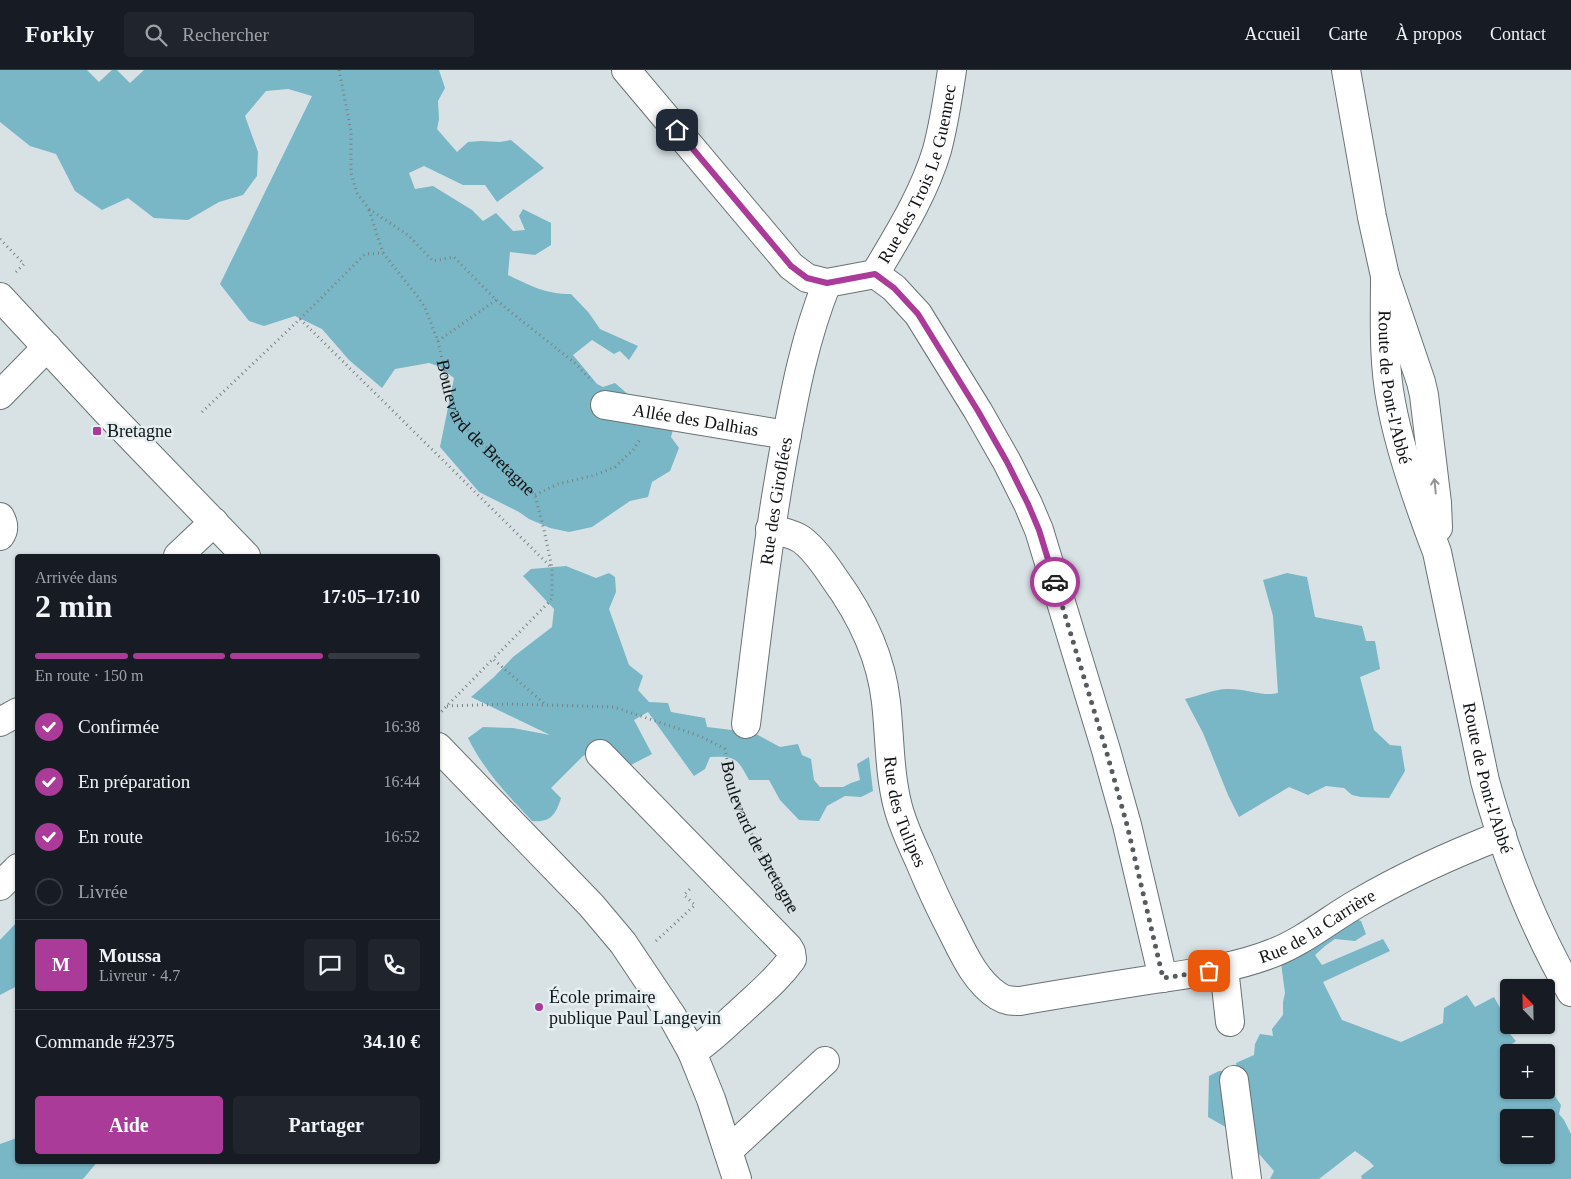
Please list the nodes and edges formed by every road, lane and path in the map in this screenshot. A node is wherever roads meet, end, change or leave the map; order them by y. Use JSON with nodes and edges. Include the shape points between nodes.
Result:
{"nodes":[{"id":1,"x":339,"y":70,"type":"edge"},
{"id":2,"x":626,"y":70,"type":"edge"},
{"id":3,"x":952,"y":70,"type":"edge"},
{"id":4,"x":1346,"y":70,"type":"edge"},
{"id":5,"x":369,"y":209,"type":"junction"},
{"id":6,"x":0,"y":240,"type":"edge"},
{"id":7,"x":384,"y":253,"type":"junction"},
{"id":8,"x":875,"y":274,"type":"junction"},
{"id":9,"x":827,"y":283,"type":"junction"},
{"id":10,"x":6,"y":286,"type":"edge"},
{"id":11,"x":496,"y":300,"type":"junction"},
{"id":12,"x":300,"y":319,"type":"junction"},
{"id":13,"x":438,"y":341,"type":"junction"},
{"id":14,"x":48,"y":347,"type":"junction"},
{"id":15,"x":0,"y":395,"type":"edge"},
{"id":16,"x":605,"y":406,"type":"joint"},
{"id":17,"x":202,"y":412,"type":"dead end"},
{"id":18,"x":657,"y":415,"type":"junction"},
{"id":19,"x":787,"y":435,"type":"junction"},
{"id":20,"x":535,"y":494,"type":"junction"},
{"id":21,"x":0,"y":517,"type":"edge"},
{"id":22,"x":214,"y":522,"type":"junction"},
{"id":23,"x":770,"y":529,"type":"junction"},
{"id":24,"x":0,"y":536,"type":"edge"},
{"id":25,"x":180,"y":554,"type":"edge"},
{"id":26,"x":244,"y":554,"type":"edge"},
{"id":27,"x":552,"y":568,"type":"junction"},
{"id":28,"x":493,"y":659,"type":"junction"},
{"id":29,"x":546,"y":705,"type":"junction"},
{"id":30,"x":447,"y":706,"type":"junction"},
{"id":31,"x":440,"y":713,"type":"edge"},
{"id":32,"x":15,"y":714,"type":"edge"},
{"id":33,"x":0,"y":722,"type":"edge"},
{"id":34,"x":746,"y":724,"type":"dead end"},
{"id":35,"x":440,"y":749,"type":"edge"},
{"id":36,"x":600,"y":754,"type":"dead end"},
{"id":37,"x":1502,"y":835,"type":"junction"},
{"id":38,"x":711,"y":868,"type":"junction"},
{"id":39,"x":15,"y":871,"type":"edge"},
{"id":40,"x":0,"y":886,"type":"edge"},
{"id":41,"x":796,"y":913,"type":"dead end"},
{"id":42,"x":634,"y":960,"type":"junction"},
{"id":43,"x":1224,"y":968,"type":"junction"},
{"id":44,"x":1163,"y":978,"type":"junction"},
{"id":45,"x":1120,"y":985,"type":"joint"},
{"id":46,"x":1571,"y":992,"type":"edge"},
{"id":47,"x":1230,"y":1022,"type":"dead end"},
{"id":48,"x":692,"y":1052,"type":"junction"},
{"id":49,"x":825,"y":1061,"type":"dead end"},
{"id":50,"x":1234,"y":1080,"type":"dead end"},
{"id":51,"x":728,"y":1151,"type":"junction"},
{"id":52,"x":737,"y":1179,"type":"edge"},
{"id":53,"x":1247,"y":1179,"type":"edge"}],
"edges":[{"from":1,"to":5,"type":"path","via":[[351,131],[351,172],[357,193]]},
{"from":2,"to":9,"type":"street","via":[[791,266],[807,278]]},
{"from":3,"to":8,"type":"street","name":"Rue des Trois Le Guennec","via":[[942,127],[930,169],[909,215]]},
{"from":4,"to":37,"type":"street","name":"Route de Pont-l'Abbé","via":[[1384,276],[1424,395],[1437,503],[1437,552],[1480,757]]},
{"from":5,"to":7,"type":"path","name":"Boulevard de Bretagne"},
{"from":5,"to":11,"type":"path","via":[[408,235],[433,261],[454,257]]},
{"from":6,"to":10,"type":"path","via":[[24,264]]},
{"from":7,"to":12,"type":"path","via":[[364,254]]},
{"from":7,"to":13,"type":"path","name":"Boulevard de Bretagne","via":[[418,296]]},
{"from":8,"to":9,"type":"street"},
{"from":8,"to":44,"type":"street","via":[[894,288],[918,314],[1007,462],[1039,530],[1127,825]]},
{"from":9,"to":19,"type":"street","name":"Rue des Giroflées","via":[[804,350]]},
{"from":10,"to":14,"type":"street"},
{"from":11,"to":13,"type":"path"},
{"from":11,"to":16,"type":"path","via":[[576,364],[595,384]]},
{"from":12,"to":17,"type":"path"},
{"from":12,"to":27,"type":"path"},
{"from":13,"to":20,"type":"path","name":"Boulevard de Bretagne","via":[[453,407],[461,423]]},
{"from":14,"to":15,"type":"street"},
{"from":14,"to":22,"type":"street"},
{"from":16,"to":18,"type":"street","name":"Allée des Dalhias"},
{"from":18,"to":19,"type":"street","name":"Allée des Dalhias"},
{"from":18,"to":20,"type":"path","via":[[633,450],[615,467]]},
{"from":19,"to":23,"type":"street","name":"Rue des Giroflées"},
{"from":20,"to":27,"type":"path","name":"Boulevard de Bretagne"},
{"from":21,"to":24,"type":"street","via":[[3,523]]},
{"from":22,"to":25,"type":"street"},
{"from":22,"to":26,"type":"street"},
{"from":23,"to":34,"type":"street","name":"Rue des Giroflées"},
{"from":23,"to":45,"type":"street","name":"Rue des Tulipes","via":[[800,539],[830,571],[872,643],[884,686],[898,808],[932,891],[979,978],[1007,1001]]},
{"from":27,"to":28,"type":"path","name":"Boulevard de Bretagne","via":[[552,599]]},
{"from":28,"to":29,"type":"path"},
{"from":28,"to":30,"type":"path","name":"Boulevard de Bretagne"},
{"from":29,"to":30,"type":"path"},
{"from":29,"to":41,"type":"path","name":"Boulevard de Bretagne","via":[[614,707],[700,736],[725,749],[740,806]]},
{"from":30,"to":31,"type":"path","name":"Boulevard de Bretagne"},
{"from":32,"to":33,"type":"street"},
{"from":35,"to":42,"type":"street","via":[[591,905]]},
{"from":36,"to":38,"type":"street","name":"Boulevard de Bretagne"},
{"from":37,"to":43,"type":"street","name":"Rue de la Carrière","via":[[1419,871],[1357,903],[1291,945]]},
{"from":37,"to":46,"type":"street","name":"Route de Pont-l'Abbé","via":[[1532,915]]},
{"from":38,"to":42,"type":"path","via":[[684,895],[695,905]]},
{"from":38,"to":48,"type":"street","name":"Boulevard de Bretagne","via":[[788,947],[792,960],[771,984]]},
{"from":39,"to":40,"type":"street"},
{"from":42,"to":48,"type":"street"},
{"from":43,"to":44,"type":"street","name":"Rue de la Carrière"},
{"from":43,"to":47,"type":"street"},
{"from":44,"to":45,"type":"street","name":"Rue de la Carrière"},
{"from":48,"to":51,"type":"street"},
{"from":49,"to":51,"type":"street"},
{"from":50,"to":53,"type":"street"},
{"from":51,"to":52,"type":"street"}]}
